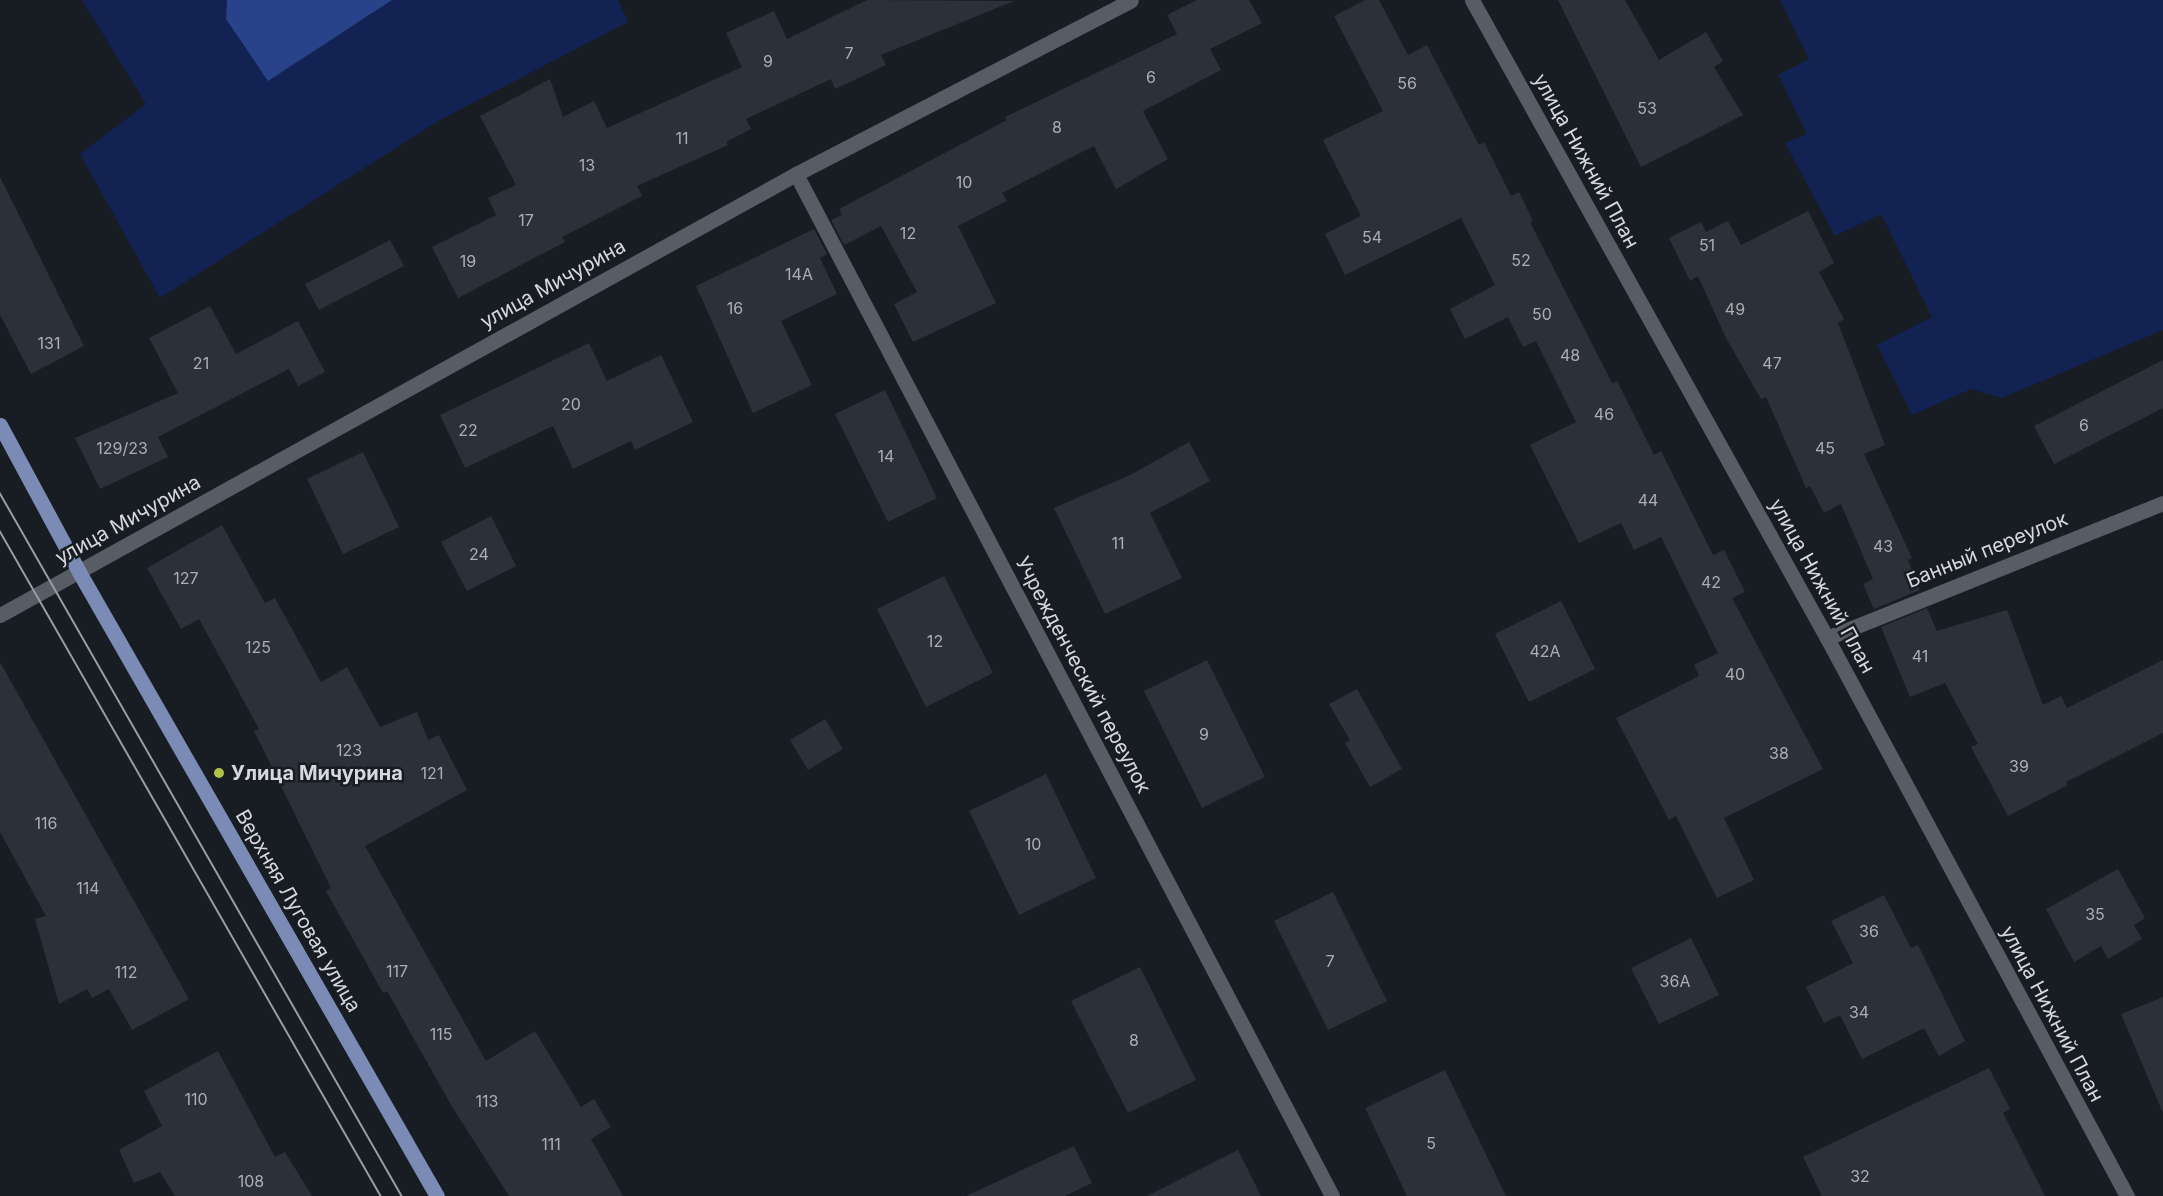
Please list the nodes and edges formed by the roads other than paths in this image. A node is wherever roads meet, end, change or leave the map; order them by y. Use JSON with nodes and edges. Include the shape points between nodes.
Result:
{"nodes":[{"id":1,"x":1131,"y":0,"type":"edge"},
{"id":2,"x":1473,"y":0,"type":"edge"},
{"id":3,"x":796,"y":174,"type":"junction"},
{"id":4,"x":0,"y":425,"type":"edge"},
{"id":5,"x":2163,"y":504,"type":"edge"},
{"id":6,"x":79,"y":572,"type":"junction"},
{"id":7,"x":0,"y":615,"type":"edge"},
{"id":8,"x":1827,"y":638,"type":"junction"},
{"id":9,"x":437,"y":1196,"type":"edge"},
{"id":10,"x":1332,"y":1196,"type":"edge"},
{"id":11,"x":2127,"y":1196,"type":"edge"}],
"edges":[{"from":1,"to":3,"type":"street","name":"улица Мичурина"},
{"from":2,"to":8,"type":"street","name":"улица Нижний План"},
{"from":3,"to":6,"type":"street","name":"улица Мичурина"},
{"from":3,"to":10,"type":"street","name":"Учрежденческий переулок"},
{"from":4,"to":6,"type":"main road","name":"Верхняя Луговая улица"},
{"from":5,"to":8,"type":"street","name":"Банный переулок"},
{"from":6,"to":7,"type":"street","name":"улица Мичурина"},
{"from":6,"to":9,"type":"main road","name":"Верхняя Луговая улица"},
{"from":8,"to":11,"type":"street","name":"улица Нижний План"}]}
